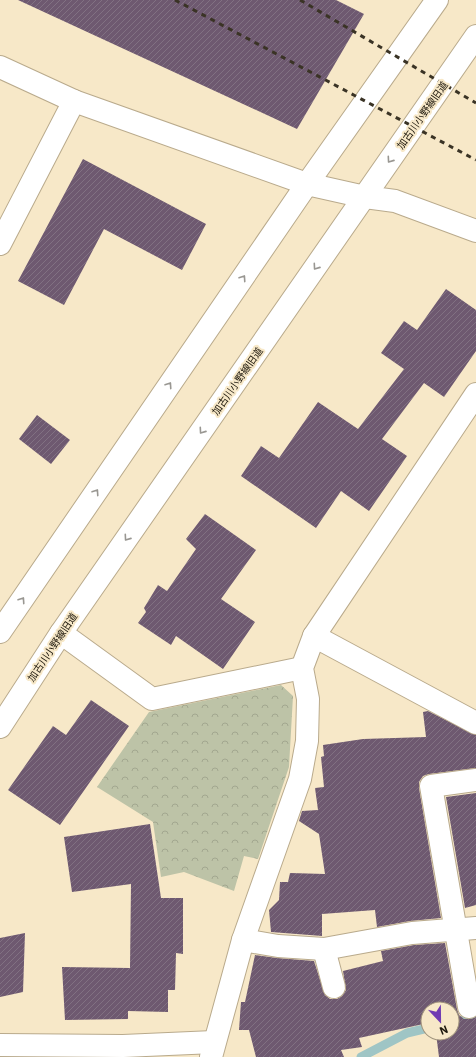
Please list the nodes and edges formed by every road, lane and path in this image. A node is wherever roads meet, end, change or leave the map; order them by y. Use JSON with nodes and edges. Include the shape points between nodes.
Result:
{"nodes":[{"id":1,"x":437,"y":0,"type":"edge"},
{"id":2,"x":476,"y":36,"type":"edge"},
{"id":3,"x":469,"y":60,"type":"edge"},
{"id":4,"x":0,"y":67,"type":"edge"},
{"id":5,"x":74,"y":102,"type":"junction"},
{"id":6,"x":308,"y":184,"type":"junction"},
{"id":7,"x":365,"y":197,"type":"junction"},
{"id":8,"x":476,"y":231,"type":"edge"},
{"id":9,"x":0,"y":244,"type":"edge"},
{"id":10,"x":476,"y":394,"type":"edge"},
{"id":11,"x":0,"y":632,"type":"edge"},
{"id":12,"x":61,"y":634,"type":"junction"},
{"id":13,"x":314,"y":636,"type":"junction"},
{"id":14,"x":302,"y":668,"type":"junction"},
{"id":15,"x":476,"y":723,"type":"edge"},
{"id":16,"x":0,"y":727,"type":"edge"},
{"id":17,"x":476,"y":780,"type":"edge"},
{"id":18,"x":476,"y":928,"type":"edge"},
{"id":19,"x":454,"y":929,"type":"junction"},
{"id":20,"x":243,"y":940,"type":"junction"},
{"id":21,"x":324,"y":949,"type":"junction"},
{"id":22,"x":334,"y":987,"type":"dead end"},
{"id":23,"x":469,"y":1007,"type":"dead end"},
{"id":24,"x":0,"y":1045,"type":"edge"},
{"id":25,"x":212,"y":1049,"type":"edge"}],
"edges":[{"from":1,"to":6,"type":"street"},
{"from":2,"to":3,"type":"street","name":"加古川小野線旧道"},
{"from":3,"to":7,"type":"street","name":"加古川小野線旧道","one_way":true},
{"from":4,"to":5,"type":"street"},
{"from":5,"to":6,"type":"street"},
{"from":5,"to":9,"type":"street"},
{"from":6,"to":7,"type":"street"},
{"from":11,"to":6,"type":"street","one_way":true},
{"from":7,"to":8,"type":"street","via":[[395,201]]},
{"from":7,"to":12,"type":"street","name":"加古川小野線旧道","one_way":true},
{"from":10,"to":13,"type":"street"},
{"from":12,"to":14,"type":"street","via":[[152,699]]},
{"from":12,"to":16,"type":"street","name":"加古川小野線旧道"},
{"from":13,"to":14,"type":"street"},
{"from":13,"to":15,"type":"street"},
{"from":14,"to":20,"type":"street","via":[[308,699],[307,740],[300,780]]},
{"from":17,"to":19,"type":"street","via":[[431,786]]},
{"from":18,"to":19,"type":"street"},
{"from":19,"to":21,"type":"street","via":[[412,933]]},
{"from":19,"to":23,"type":"street"},
{"from":20,"to":21,"type":"street","via":[[278,946]]},
{"from":20,"to":25,"type":"street"},
{"from":21,"to":22,"type":"street"},
{"from":24,"to":25,"type":"street"}]}
